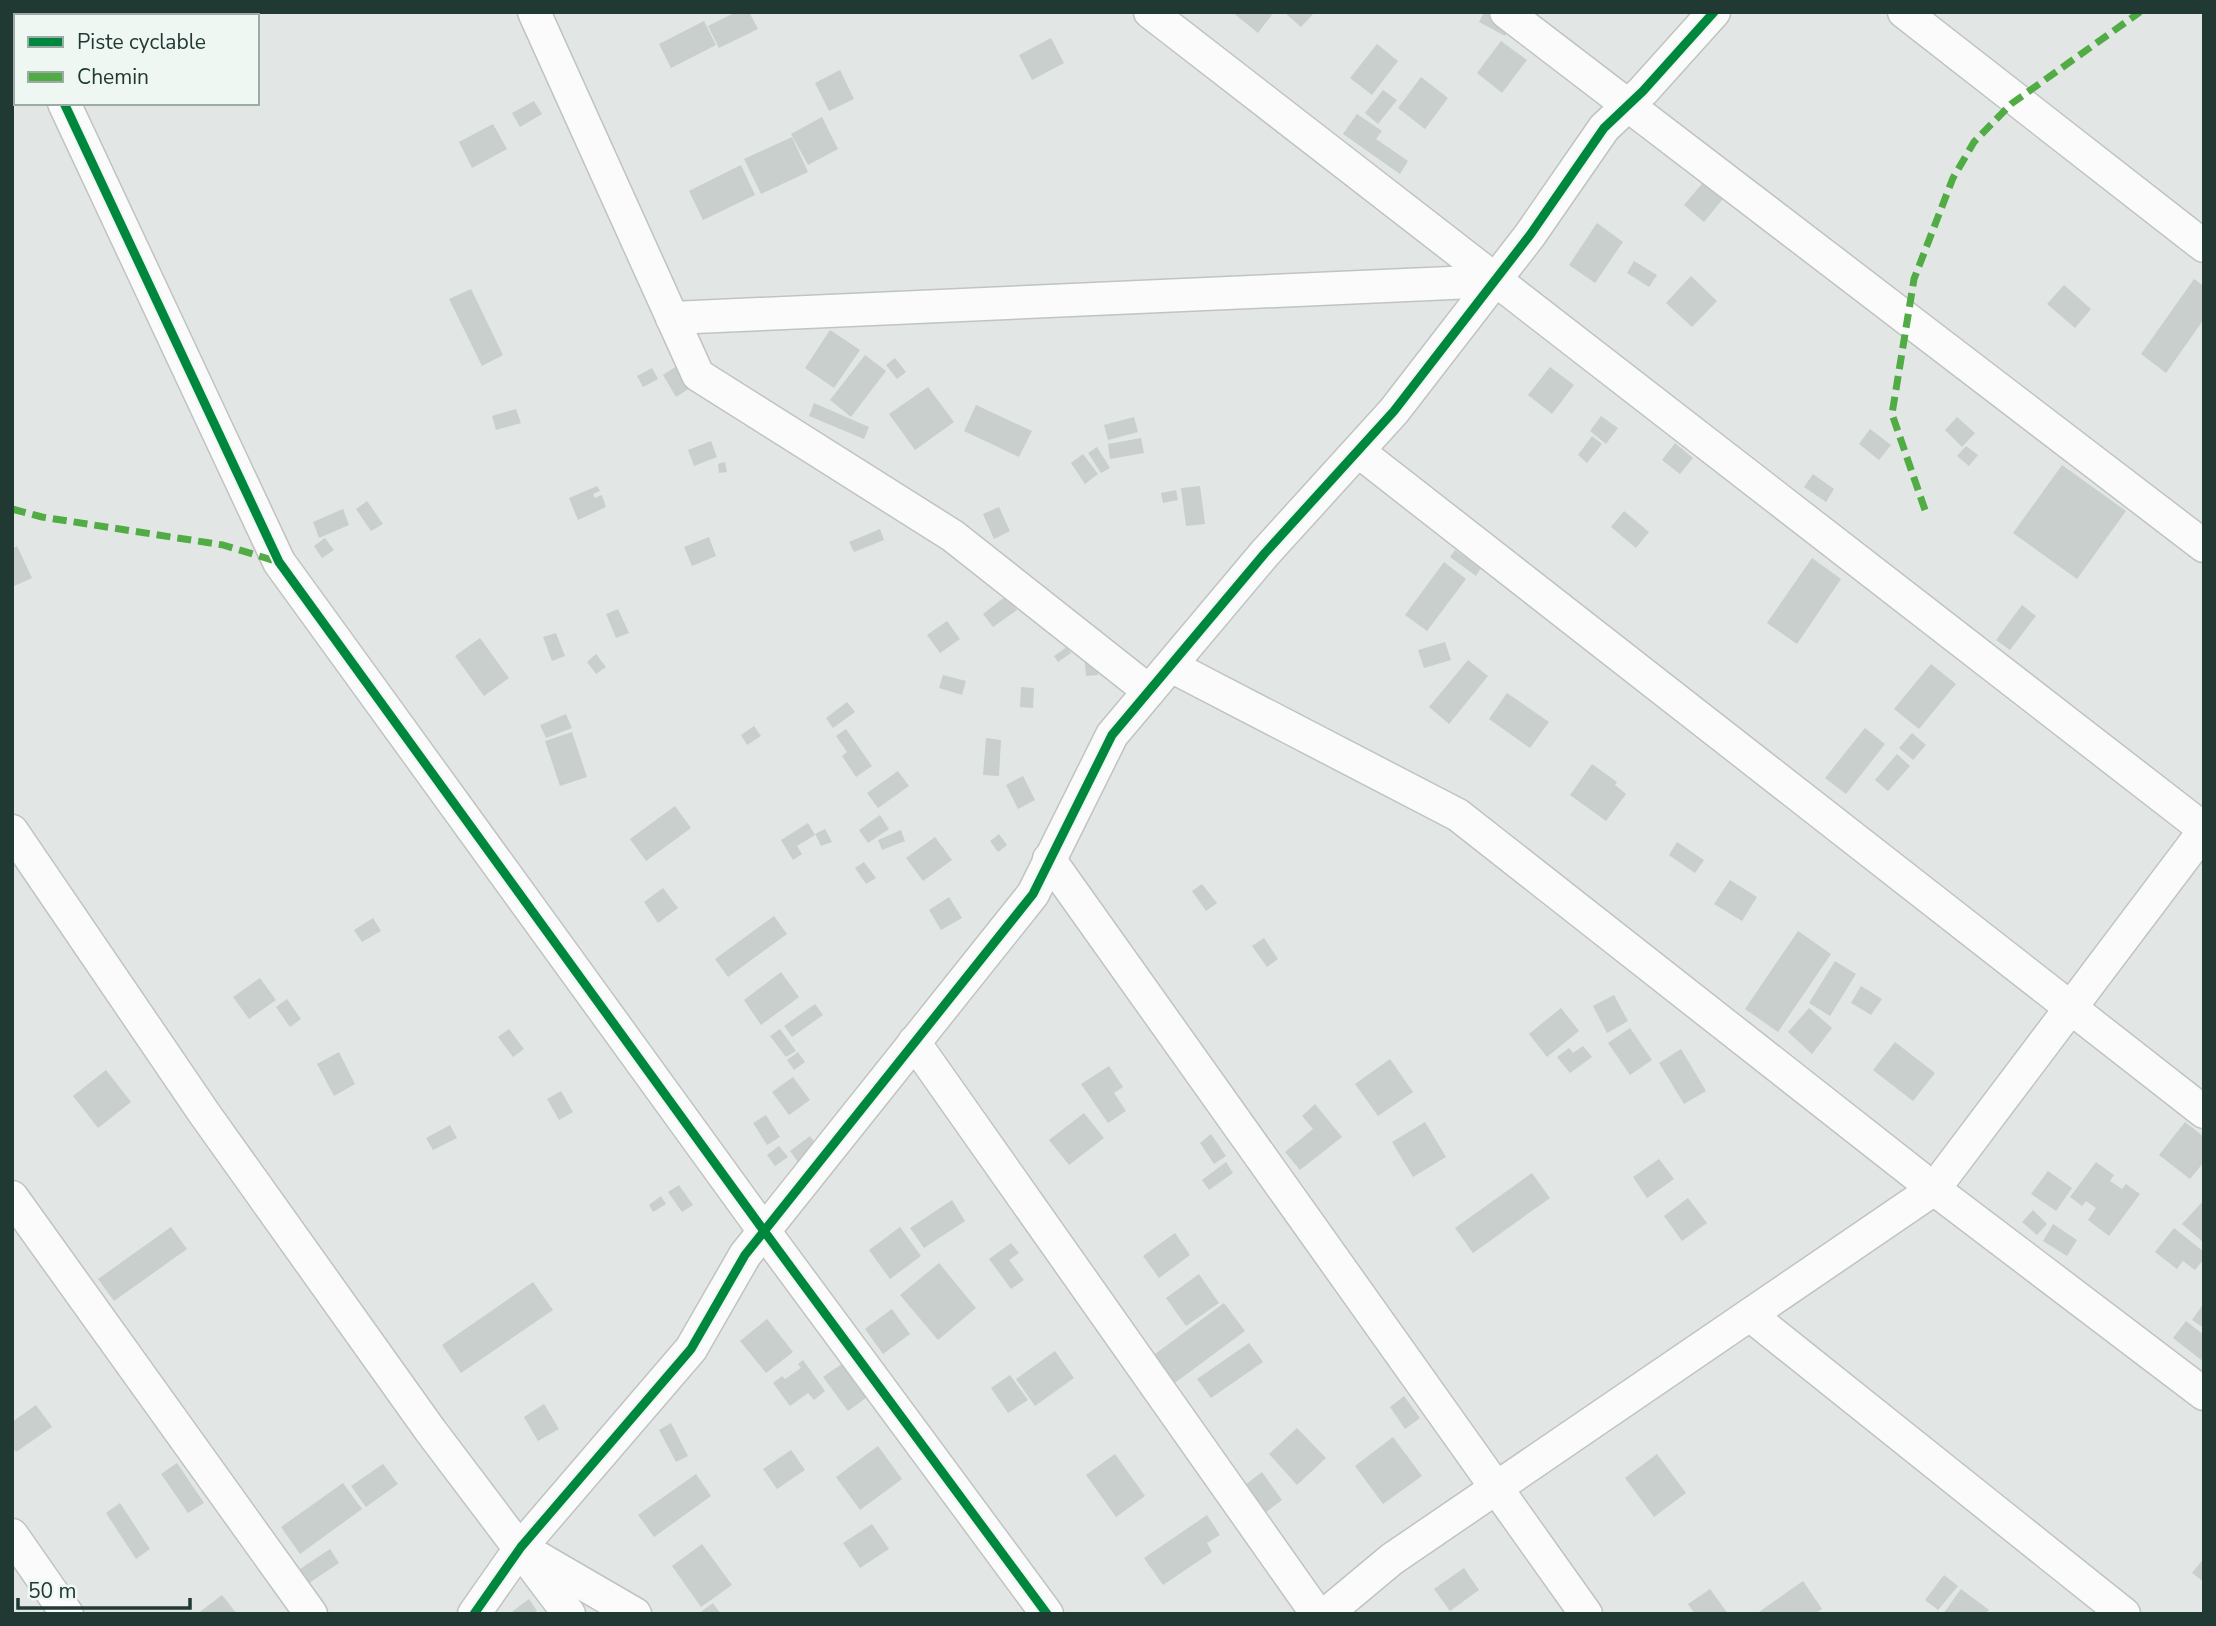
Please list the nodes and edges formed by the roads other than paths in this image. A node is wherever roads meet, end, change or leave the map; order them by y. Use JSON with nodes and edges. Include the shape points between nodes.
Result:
{"nodes":[{"id":1,"x":534,"y":12,"type":"edge"},
{"id":2,"x":1150,"y":12,"type":"edge"},
{"id":3,"x":1506,"y":12,"type":"edge"},
{"id":4,"x":1714,"y":12,"type":"edge"},
{"id":5,"x":1904,"y":12,"type":"edge"},
{"id":6,"x":65,"y":105,"type":"edge"},
{"id":7,"x":1628,"y":105,"type":"junction"},
{"id":8,"x":2204,"y":246,"type":"edge"},
{"id":9,"x":1495,"y":281,"type":"junction"},
{"id":10,"x":673,"y":318,"type":"junction"},
{"id":11,"x":1358,"y":451,"type":"junction"},
{"id":12,"x":2204,"y":546,"type":"edge"},
{"id":13,"x":1171,"y":666,"type":"junction"},
{"id":14,"x":1149,"y":691,"type":"junction"},
{"id":15,"x":2204,"y":830,"type":"edge"},
{"id":16,"x":12,"y":831,"type":"edge"},
{"id":17,"x":1049,"y":859,"type":"junction"},
{"id":18,"x":2069,"y":1010,"type":"junction"},
{"id":19,"x":914,"y":1042,"type":"junction"},
{"id":20,"x":2204,"y":1112,"type":"edge"},
{"id":21,"x":1934,"y":1189,"type":"junction"},
{"id":22,"x":12,"y":1197,"type":"edge"},
{"id":23,"x":764,"y":1231,"type":"junction"},
{"id":24,"x":1750,"y":1315,"type":"junction"},
{"id":25,"x":2204,"y":1394,"type":"edge"},
{"id":26,"x":1497,"y":1487,"type":"junction"},
{"id":27,"x":12,"y":1535,"type":"edge"},
{"id":28,"x":521,"y":1547,"type":"junction"},
{"id":29,"x":67,"y":1614,"type":"edge"},
{"id":30,"x":312,"y":1614,"type":"edge"},
{"id":31,"x":474,"y":1614,"type":"edge"},
{"id":32,"x":569,"y":1614,"type":"edge"},
{"id":33,"x":635,"y":1614,"type":"edge"},
{"id":34,"x":1047,"y":1614,"type":"edge"},
{"id":35,"x":1317,"y":1614,"type":"edge"},
{"id":36,"x":1326,"y":1614,"type":"edge"},
{"id":37,"x":1586,"y":1614,"type":"edge"},
{"id":38,"x":2124,"y":1614,"type":"edge"}],
"edges":[{"from":1,"to":10,"type":"street"},
{"from":2,"to":9,"type":"street"},
{"from":3,"to":7,"type":"street"},
{"from":4,"to":7,"type":"street"},
{"from":5,"to":8,"type":"street"},
{"from":6,"to":23,"type":"street","via":[[279,562]]},
{"from":7,"to":9,"type":"street","via":[[1604,128]]},
{"from":7,"to":12,"type":"street"},
{"from":9,"to":10,"type":"street"},
{"from":9,"to":11,"type":"street"},
{"from":9,"to":15,"type":"street"},
{"from":10,"to":14,"type":"street","via":[[698,375],[953,536]]},
{"from":11,"to":13,"type":"street"},
{"from":11,"to":18,"type":"street"},
{"from":13,"to":14,"type":"street"},
{"from":13,"to":21,"type":"street","via":[[1458,815]]},
{"from":14,"to":17,"type":"street","via":[[1112,736]]},
{"from":15,"to":18,"type":"street"},
{"from":16,"to":28,"type":"street","via":[[204,1113],[430,1430]]},
{"from":17,"to":19,"type":"street","via":[[1033,894]]},
{"from":17,"to":26,"type":"street"},
{"from":18,"to":20,"type":"street"},
{"from":18,"to":21,"type":"street"},
{"from":19,"to":23,"type":"street"},
{"from":19,"to":35,"type":"street"},
{"from":21,"to":24,"type":"street"},
{"from":21,"to":25,"type":"street"},
{"from":22,"to":30,"type":"street"},
{"from":23,"to":28,"type":"street","via":[[745,1255],[691,1349]]},
{"from":23,"to":34,"type":"street"},
{"from":24,"to":26,"type":"street"},
{"from":24,"to":38,"type":"street"},
{"from":26,"to":36,"type":"street","via":[[1392,1559]]},
{"from":26,"to":37,"type":"street"},
{"from":27,"to":29,"type":"street"},
{"from":28,"to":31,"type":"street"},
{"from":28,"to":32,"type":"street"},
{"from":28,"to":33,"type":"street"}]}
